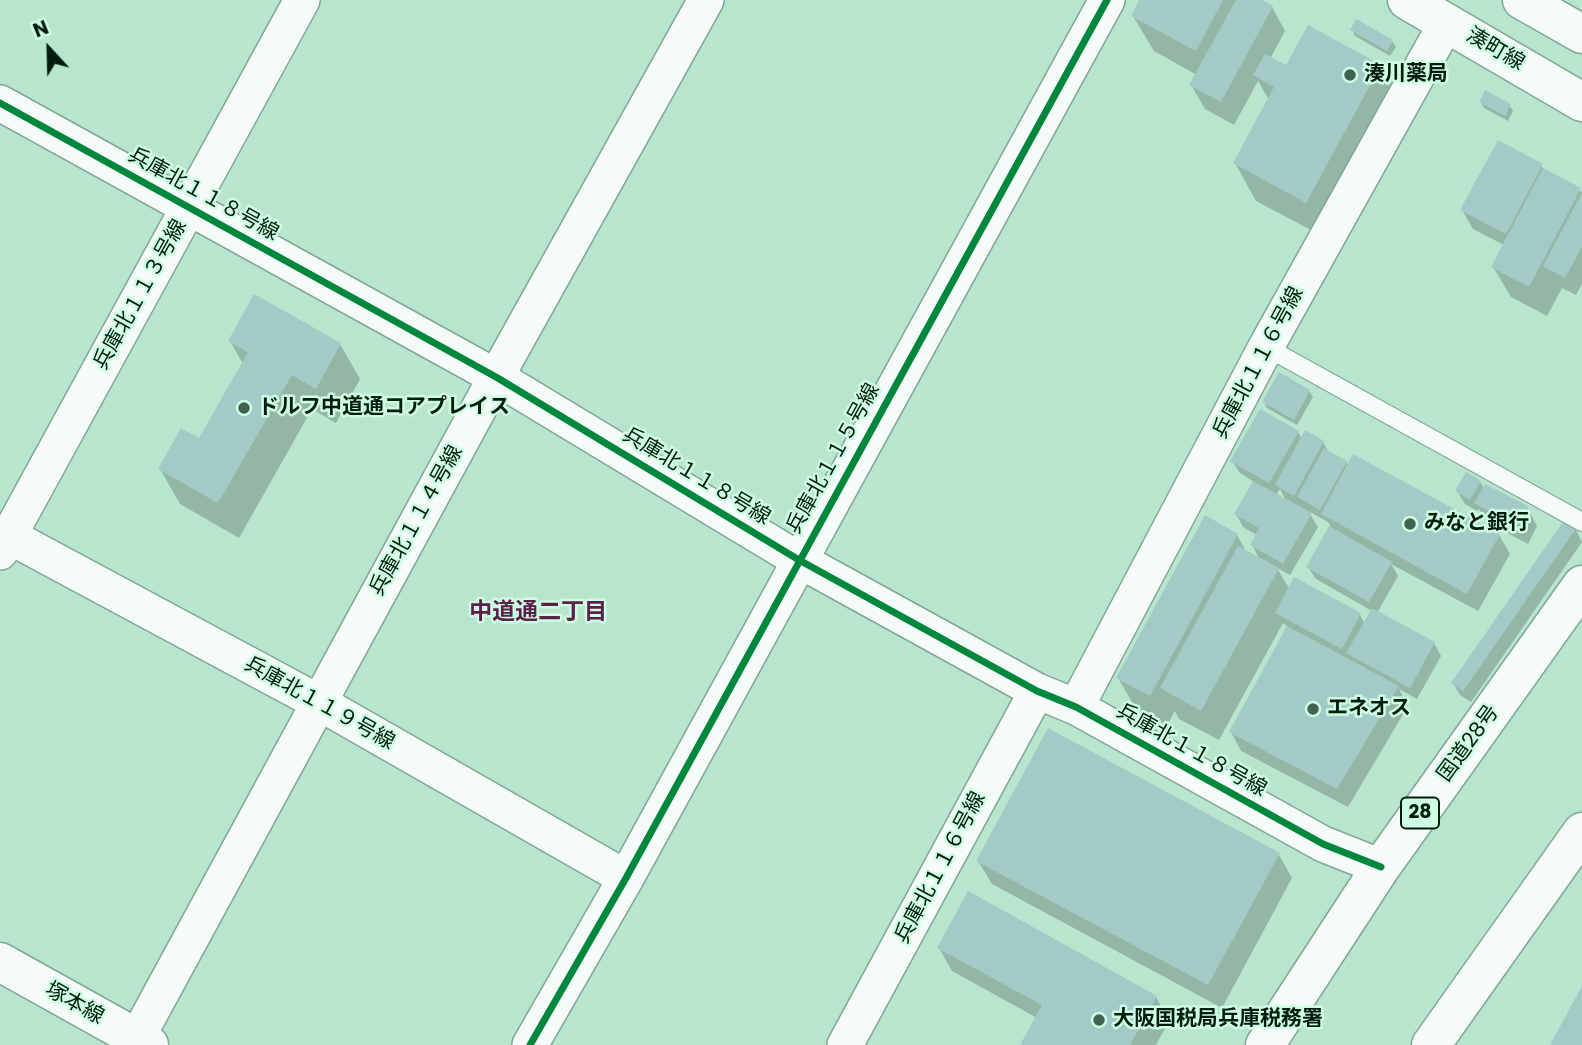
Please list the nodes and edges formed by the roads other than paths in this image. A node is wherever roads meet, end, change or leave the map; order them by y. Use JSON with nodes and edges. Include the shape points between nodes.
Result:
{"nodes":[{"id":1,"x":302,"y":0,"type":"edge"},
{"id":2,"x":706,"y":0,"type":"edge"},
{"id":3,"x":1107,"y":0,"type":"edge"},
{"id":4,"x":1407,"y":0,"type":"edge"},
{"id":5,"x":1522,"y":0,"type":"edge"},
{"id":6,"x":1447,"y":22,"type":"junction"},
{"id":7,"x":1582,"y":34,"type":"edge"},
{"id":8,"x":1582,"y":102,"type":"edge"},
{"id":9,"x":0,"y":103,"type":"edge"},
{"id":10,"x":189,"y":207,"type":"junction"},
{"id":11,"x":1266,"y":347,"type":"junction"},
{"id":12,"x":496,"y":377,"type":"junction"},
{"id":13,"x":1582,"y":523,"type":"edge"},
{"id":14,"x":4,"y":544,"type":"edge"},
{"id":15,"x":799,"y":560,"type":"junction"},
{"id":16,"x":1582,"y":586,"type":"edge"},
{"id":17,"x":1037,"y":691,"type":"junction"},
{"id":18,"x":318,"y":702,"type":"junction"},
{"id":19,"x":1076,"y":707,"type":"junction"},
{"id":20,"x":1582,"y":832,"type":"edge"},
{"id":21,"x":1381,"y":867,"type":"junction"},
{"id":22,"x":626,"y":878,"type":"junction"},
{"id":23,"x":0,"y":962,"type":"edge"},
{"id":24,"x":139,"y":1043,"type":"edge"},
{"id":25,"x":530,"y":1045,"type":"edge"},
{"id":26,"x":845,"y":1045,"type":"edge"},
{"id":27,"x":1265,"y":1045,"type":"edge"},
{"id":28,"x":1432,"y":1045,"type":"edge"}],
"edges":[{"from":1,"to":10,"type":"street","name":"兵庫北１１３号線"},
{"from":2,"to":12,"type":"street","name":"兵庫北１１４号線"},
{"from":3,"to":15,"type":"street","name":"兵庫北１１５号線"},
{"from":4,"to":6,"type":"main road","name":"湊町線"},
{"from":5,"to":7,"type":"main road"},
{"from":6,"to":8,"type":"main road","name":"湊町線"},
{"from":6,"to":11,"type":"street","name":"兵庫北１１６号線"},
{"from":9,"to":10,"type":"street","name":"兵庫北１１８号線"},
{"from":10,"to":12,"type":"street","name":"兵庫北１１８号線"},
{"from":10,"to":14,"type":"street","name":"兵庫北１１３号線"},
{"from":11,"to":13,"type":"lane"},
{"from":11,"to":19,"type":"street","name":"兵庫北１１６号線"},
{"from":12,"to":15,"type":"street","name":"兵庫北１１８号線"},
{"from":12,"to":18,"type":"street","name":"兵庫北１１４号線"},
{"from":14,"to":18,"type":"street","name":"兵庫北１１９号線"},
{"from":15,"to":17,"type":"street","name":"兵庫北１１８号線"},
{"from":15,"to":22,"type":"street","name":"兵庫北１１５号線"},
{"from":16,"to":21,"type":"main road","name":"国道28号","number":"28"},
{"from":17,"to":19,"type":"street","name":"兵庫北１１８号線"},
{"from":17,"to":26,"type":"street","name":"兵庫北１１６号線"},
{"from":18,"to":22,"type":"street","name":"兵庫北１１９号線"},
{"from":18,"to":24,"type":"street","name":"兵庫北１１４号線"},
{"from":19,"to":21,"type":"street","name":"兵庫北１１８号線","via":[[1323,844]]},
{"from":20,"to":28,"type":"main road"},
{"from":21,"to":27,"type":"main road","name":"国道28号","number":"28"},
{"from":22,"to":25,"type":"street","name":"兵庫北１１５号線"},
{"from":23,"to":24,"type":"main road","name":"塚本線"}]}
